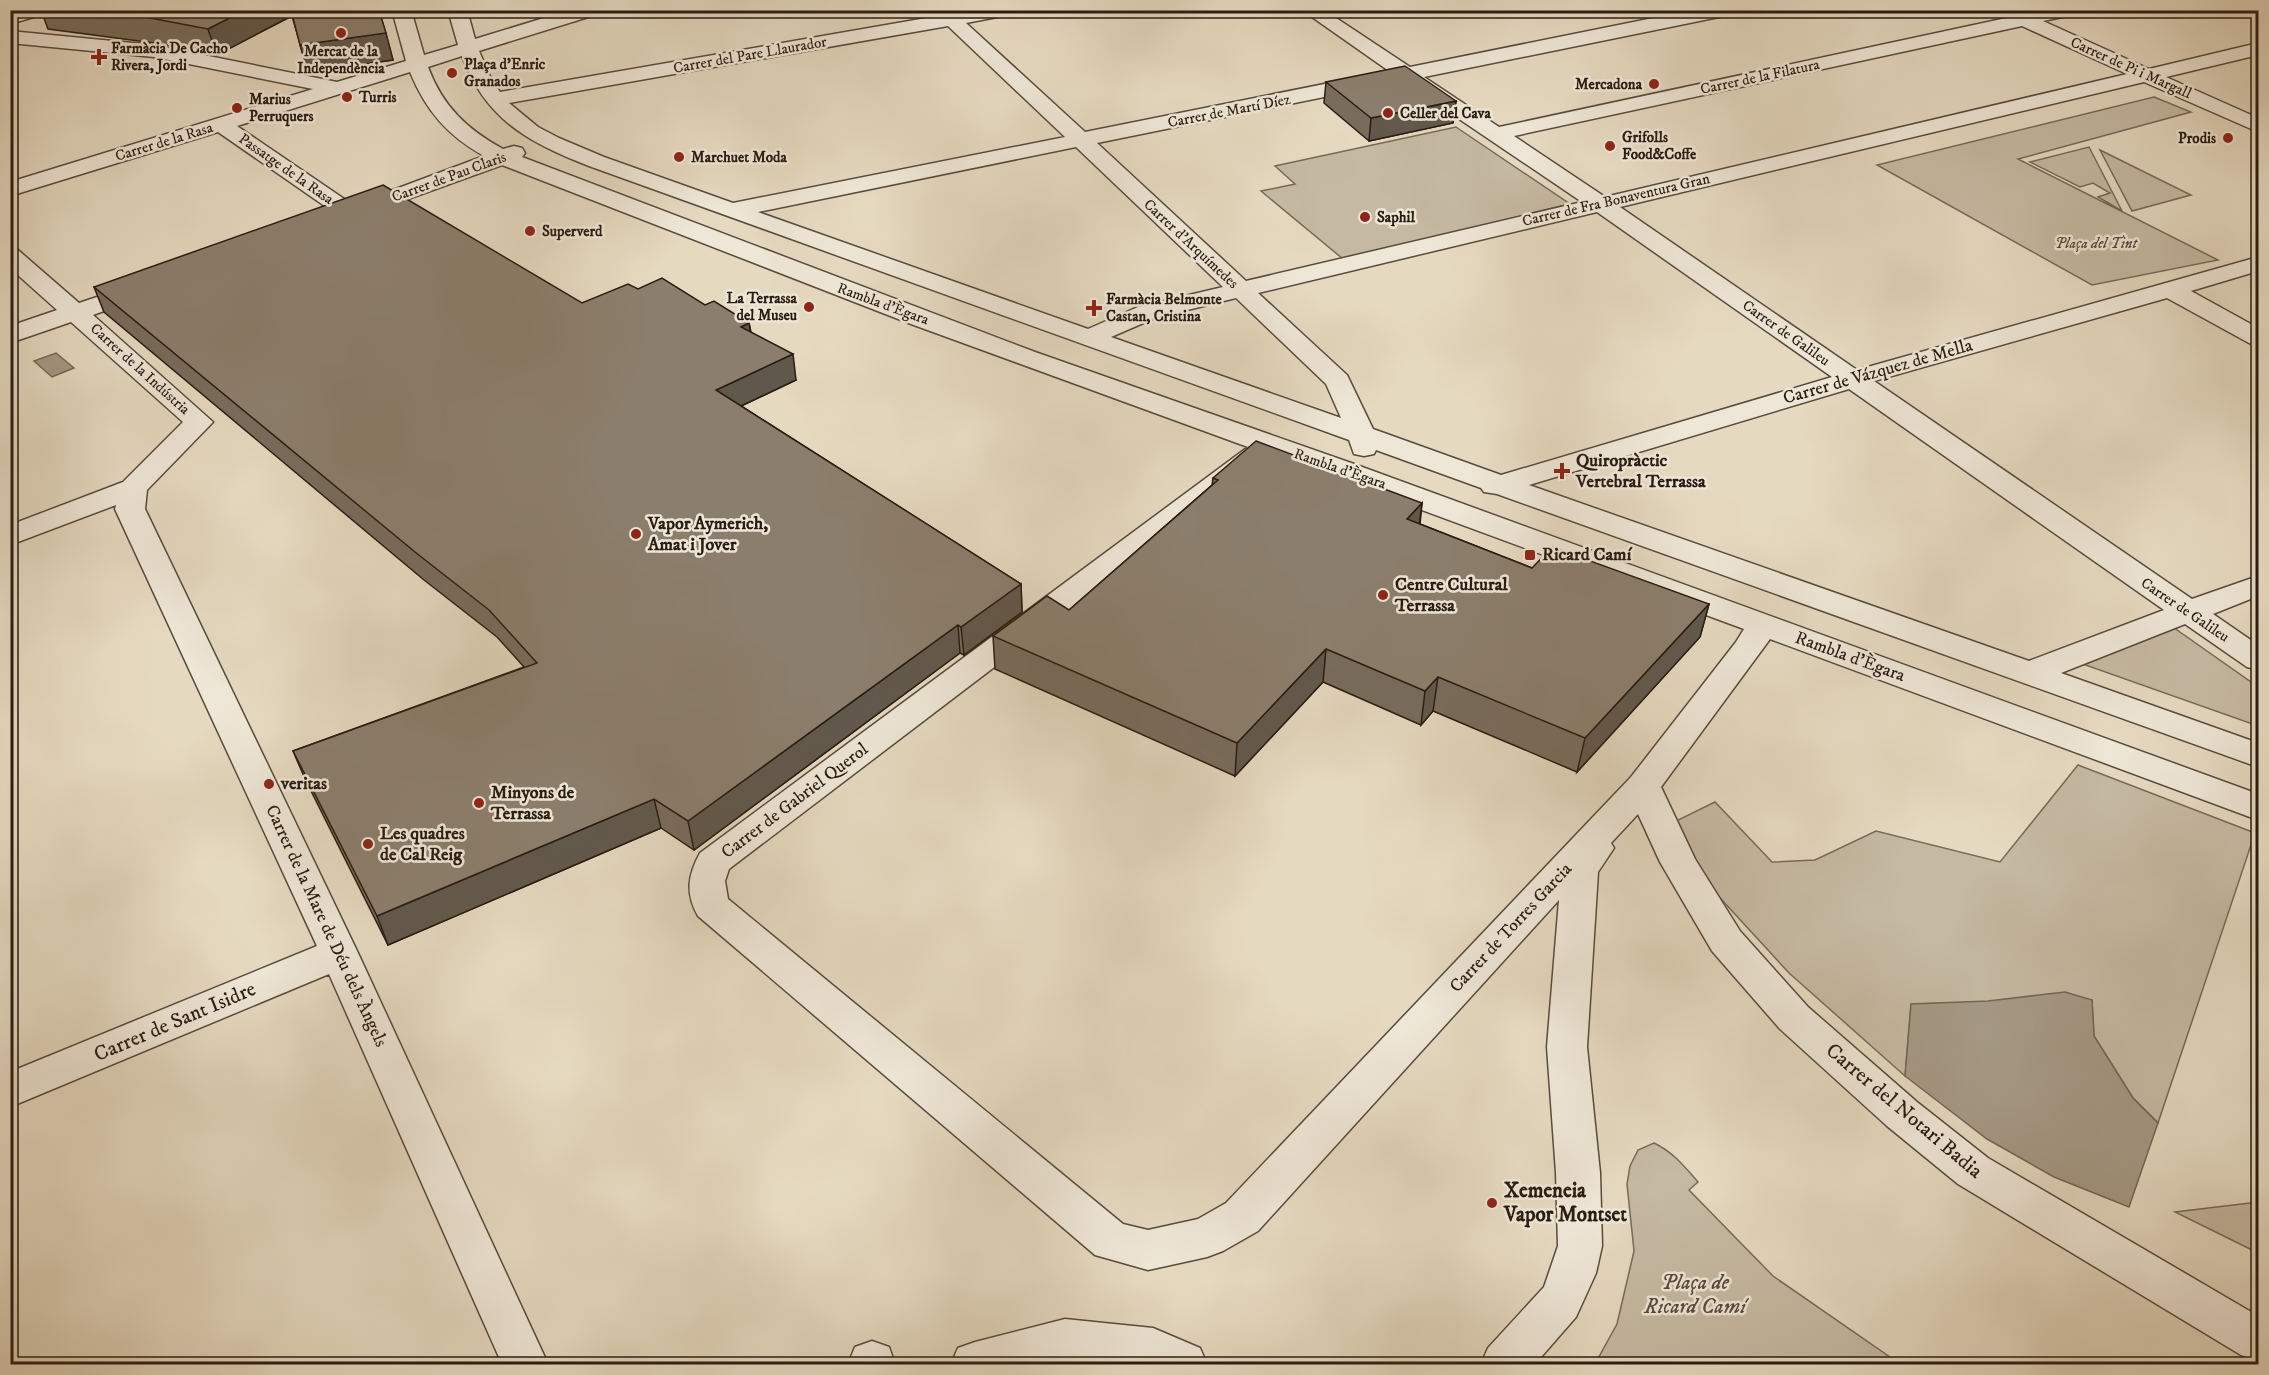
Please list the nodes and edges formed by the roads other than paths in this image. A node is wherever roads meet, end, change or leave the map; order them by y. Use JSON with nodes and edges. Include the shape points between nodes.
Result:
{"nodes":[{"id":1,"x":37,"y":10,"type":"edge"},
{"id":2,"x":401,"y":10,"type":"edge"},
{"id":3,"x":457,"y":10,"type":"edge"},
{"id":4,"x":591,"y":10,"type":"edge"},
{"id":5,"x":1006,"y":10,"type":"edge"},
{"id":6,"x":1311,"y":10,"type":"edge"},
{"id":7,"x":1725,"y":10,"type":"edge"},
{"id":8,"x":2004,"y":10,"type":"edge"},
{"id":9,"x":2070,"y":10,"type":"edge"},
{"id":10,"x":947,"y":15,"type":"edge"},
{"id":11,"x":1667,"y":15,"type":"edge"},
{"id":12,"x":10,"y":18,"type":"edge"},
{"id":13,"x":2025,"y":20,"type":"junction"},
{"id":14,"x":10,"y":37,"type":"edge"},
{"id":15,"x":469,"y":48,"type":"junction"},
{"id":16,"x":2259,"y":49,"type":"edge"},
{"id":17,"x":409,"y":63,"type":"junction"},
{"id":18,"x":1408,"y":76,"type":"junction"},
{"id":19,"x":2147,"y":76,"type":"junction"},
{"id":20,"x":325,"y":89,"type":"junction"},
{"id":21,"x":494,"y":99,"type":"junction"},
{"id":22,"x":222,"y":125,"type":"junction"},
{"id":23,"x":2259,"y":126,"type":"edge"},
{"id":24,"x":1495,"y":134,"type":"junction"},
{"id":25,"x":1080,"y":141,"type":"junction"},
{"id":26,"x":550,"y":142,"type":"junction"},
{"id":27,"x":501,"y":157,"type":"junction"},
{"id":28,"x":10,"y":189,"type":"edge"},
{"id":29,"x":1600,"y":204,"type":"junction"},
{"id":30,"x":733,"y":210,"type":"junction"},
{"id":31,"x":350,"y":213,"type":"junction"},
{"id":32,"x":327,"y":221,"type":"edge"},
{"id":33,"x":10,"y":255,"type":"edge"},
{"id":34,"x":2259,"y":264,"type":"edge"},
{"id":35,"x":159,"y":282,"type":"edge"},
{"id":36,"x":1240,"y":290,"type":"junction"},
{"id":37,"x":2171,"y":290,"type":"junction"},
{"id":38,"x":76,"y":313,"type":"junction"},
{"id":39,"x":10,"y":335,"type":"edge"},
{"id":40,"x":1089,"y":338,"type":"junction"},
{"id":41,"x":2259,"y":339,"type":"edge"},
{"id":42,"x":1853,"y":379,"type":"junction"},
{"id":43,"x":1362,"y":435,"type":"junction"},
{"id":44,"x":1268,"y":445,"type":"junction"},
{"id":45,"x":1499,"y":484,"type":"junction"},
{"id":46,"x":133,"y":488,"type":"junction"},
{"id":47,"x":1409,"y":494,"type":"junction"},
{"id":48,"x":1441,"y":506,"type":"junction"},
{"id":49,"x":10,"y":536,"type":"edge"},
{"id":50,"x":2259,"y":585,"type":"edge"},
{"id":51,"x":2186,"y":612,"type":"junction"},
{"id":52,"x":1762,"y":624,"type":"junction"},
{"id":53,"x":2259,"y":660,"type":"edge"},
{"id":54,"x":2029,"y":673,"type":"junction"},
{"id":55,"x":2259,"y":755,"type":"edge"},
{"id":56,"x":1643,"y":786,"type":"junction"},
{"id":57,"x":2259,"y":807,"type":"edge"},
{"id":58,"x":339,"y":953,"type":"junction"},
{"id":59,"x":10,"y":1090,"type":"edge"},
{"id":60,"x":1242,"y":1217,"type":"joint"},
{"id":61,"x":2259,"y":1340,"type":"edge"},
{"id":62,"x":525,"y":1365,"type":"edge"},
{"id":63,"x":975,"y":1365,"type":"edge"},
{"id":64,"x":1183,"y":1365,"type":"edge"},
{"id":65,"x":1505,"y":1365,"type":"edge"}],
"edges":[{"from":1,"to":12,"type":"street"},
{"from":2,"to":17,"type":"street","name":"Rambla d'Ègara"},
{"from":3,"to":15,"type":"street"},
{"from":4,"to":15,"type":"street"},
{"from":5,"to":10,"type":"street","name":"Carrer del Pare Llaurador"},
{"from":6,"to":18,"type":"street","name":"Carrer de Galileu"},
{"from":7,"to":11,"type":"street","name":"Carrer de Martí Díez"},
{"from":8,"to":13,"type":"street","name":"Carrer de Pi i Margall"},
{"from":9,"to":13,"type":"street","name":"Carrer de la Filatura"},
{"from":10,"to":21,"type":"street","name":"Carrer del Pare Llaurador"},
{"from":10,"to":25,"type":"street","name":"Carrer d'Arquímedes"},
{"from":11,"to":18,"type":"street","name":"Carrer de Martí Díez"},
{"from":13,"to":19,"type":"street","name":"Carrer de Pi i Margall"},
{"from":13,"to":24,"type":"street","name":"Carrer de la Filatura"},
{"from":14,"to":20,"type":"street","via":[[154,51]]},
{"from":15,"to":17,"type":"street"},
{"from":15,"to":21,"type":"street"},
{"from":16,"to":19,"type":"street","name":"Carrer de Fra Bonaventura Gran"},
{"from":17,"to":20,"type":"street"},
{"from":17,"to":27,"type":"street","name":"Rambla d'Ègara","via":[[453,125]]},
{"from":18,"to":24,"type":"street","name":"Carrer de Galileu"},
{"from":18,"to":25,"type":"street","name":"Carrer de Martí Díez"},
{"from":19,"to":23,"type":"street","name":"Carrer de Pi i Margall"},
{"from":19,"to":29,"type":"street","name":"Carrer de Fra Bonaventura Gran"},
{"from":20,"to":22,"type":"street","name":"Carrer de la Rasa"},
{"from":21,"to":26,"type":"street","via":[[516,121]]},
{"from":22,"to":28,"type":"street","name":"Carrer de la Rasa"},
{"from":22,"to":31,"type":"street","name":"Passatge de la Rasa"},
{"from":24,"to":29,"type":"street","name":"Carrer de Galileu"},
{"from":25,"to":30,"type":"street","name":"Carrer de Martí Díez"},
{"from":25,"to":36,"type":"street","name":"Carrer d'Arquímedes"},
{"from":26,"to":27,"type":"street","name":"Carrer de Pau Claris"},
{"from":26,"to":30,"type":"street"},
{"from":27,"to":31,"type":"street","name":"Carrer de Pau Claris"},
{"from":27,"to":44,"type":"street","name":"Rambla d'Ègara","via":[[834,286]]},
{"from":29,"to":36,"type":"street","name":"Carrer de Fra Bonaventura Gran"},
{"from":29,"to":42,"type":"street","name":"Carrer de Galileu"},
{"from":30,"to":40,"type":"street"},
{"from":31,"to":32,"type":"street","name":"Carrer de Pau Claris"},
{"from":33,"to":38,"type":"street","name":"Carrer de la Indústria"},
{"from":34,"to":37,"type":"street","name":"Carrer de Vázquez de Mella"},
{"from":35,"to":38,"type":"street"},
{"from":36,"to":40,"type":"street","name":"Carrer de Fra Bonaventura Gran","via":[[1147,312]]},
{"from":36,"to":43,"type":"street","name":"Carrer d'Arquímedes","via":[[1338,381]]},
{"from":37,"to":41,"type":"street"},
{"from":37,"to":42,"type":"street","name":"Carrer de Vázquez de Mella"},
{"from":38,"to":39,"type":"street"},
{"from":38,"to":46,"type":"street","name":"Carrer de la Indústria","via":[[199,422]]},
{"from":40,"to":43,"type":"street"},
{"from":42,"to":45,"type":"street","name":"Carrer de Vázquez de Mella"},
{"from":42,"to":51,"type":"street","name":"Carrer de Galileu"},
{"from":43,"to":45,"type":"street"},
{"from":43,"to":47,"type":"street","name":"Carrer d'Arquímedes","via":[[1366,461],[1378,475]]},
{"from":44,"to":47,"type":"street","name":"Rambla d'Ègara"},
{"from":44,"to":60,"type":"street","name":"Carrer de Gabriel Querol","via":[[713,862],[706,881],[711,906],[1111,1241],[1148,1250],[1207,1237]]},
{"from":45,"to":48,"type":"street"},
{"from":45,"to":54,"type":"street"},
{"from":46,"to":49,"type":"street"},
{"from":46,"to":58,"type":"street","name":"Carrer de la Mare de Déu dels Àngels","via":[[130,508]]},
{"from":47,"to":48,"type":"street","name":"Rambla d'Ègara"},
{"from":48,"to":52,"type":"street","name":"Rambla d'Ègara"},
{"from":50,"to":51,"type":"street"},
{"from":51,"to":53,"type":"street","name":"Carrer de Galileu"},
{"from":51,"to":54,"type":"street"},
{"from":52,"to":56,"type":"street","name":"Carrer de Torres Garcia","via":[[1750,646]]},
{"from":52,"to":57,"type":"street","name":"Rambla d'Ègara"},
{"from":54,"to":55,"type":"street"},
{"from":56,"to":60,"type":"street","name":"Carrer de Torres Garcia"},
{"from":56,"to":61,"type":"street","name":"Carrer del Notari Badia","via":[[1678,862],[1726,940],[1794,1018],[1973,1171]]},
{"from":56,"to":65,"type":"street","via":[[1580,869],[1567,1047],[1580,1246],[1560,1302]]},
{"from":58,"to":59,"type":"street","name":"Carrer de Sant Isidre"},
{"from":58,"to":62,"type":"street","name":"Carrer de la Mare de Déu dels Àngels"},
{"from":63,"to":64,"type":"street","via":[[1065,1341],[1152,1350]]}]}
